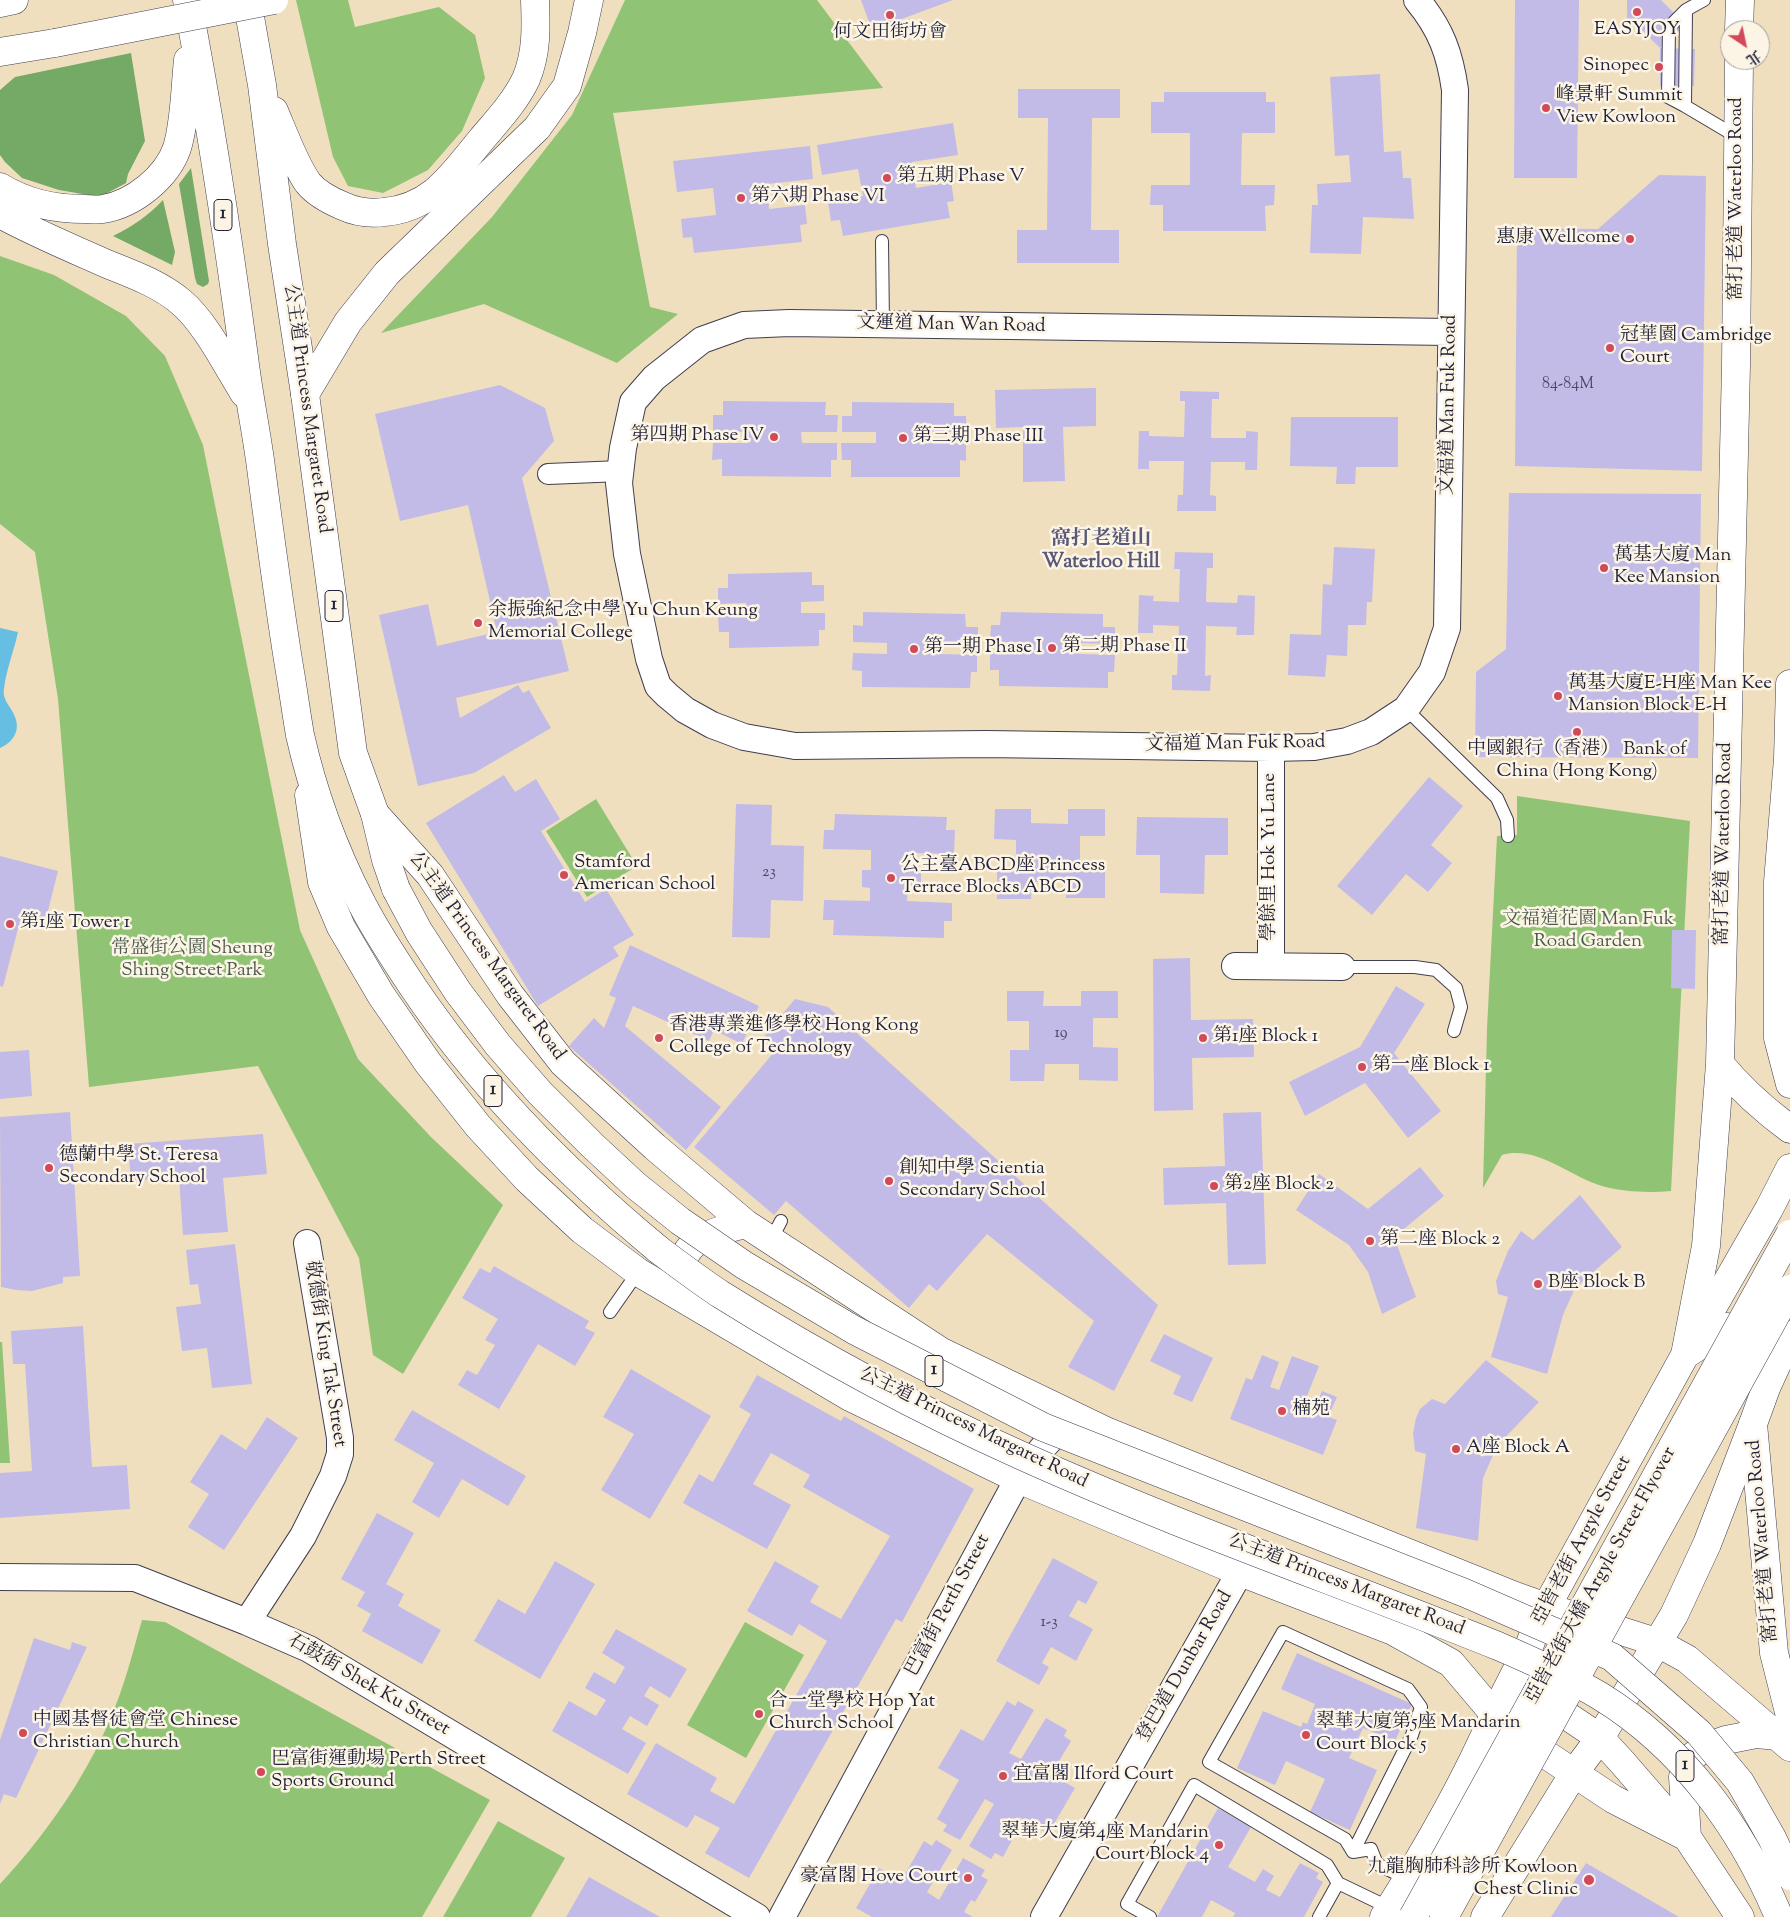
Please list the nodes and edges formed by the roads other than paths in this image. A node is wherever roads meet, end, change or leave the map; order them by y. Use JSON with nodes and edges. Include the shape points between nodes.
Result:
{"nodes":[{"id":1,"x":14,"y":0,"type":"edge"},
{"id":2,"x":247,"y":0,"type":"edge"},
{"id":3,"x":274,"y":0,"type":"edge"},
{"id":4,"x":534,"y":0,"type":"edge"},
{"id":5,"x":589,"y":0,"type":"edge"},
{"id":6,"x":1418,"y":0,"type":"edge"},
{"id":7,"x":1704,"y":0,"type":"edge"},
{"id":8,"x":1740,"y":0,"type":"edge"},
{"id":9,"x":0,"y":3,"type":"edge"},
{"id":10,"x":1686,"y":10,"type":"junction"},
{"id":11,"x":189,"y":12,"type":"edge"},
{"id":12,"x":1739,"y":20,"type":"edge"},
{"id":13,"x":0,"y":52,"type":"edge"},
{"id":14,"x":1739,"y":70,"type":"edge"},
{"id":15,"x":262,"y":85,"type":"junction"},
{"id":16,"x":1685,"y":106,"type":"junction"},
{"id":17,"x":1739,"y":138,"type":"junction"},
{"id":18,"x":0,"y":187,"type":"edge"},
{"id":19,"x":0,"y":214,"type":"edge"},
{"id":20,"x":882,"y":241,"type":"dead end"},
{"id":21,"x":883,"y":325,"type":"junction"},
{"id":22,"x":1450,"y":332,"type":"junction"},
{"id":23,"x":305,"y":394,"type":"junction"},
{"id":24,"x":253,"y":407,"type":"junction"},
{"id":25,"x":621,"y":471,"type":"junction"},
{"id":26,"x":548,"y":474,"type":"dead end"},
{"id":27,"x":627,"y":554,"type":"joint"},
{"id":28,"x":1790,"y":684,"type":"edge"},
{"id":29,"x":1406,"y":709,"type":"junction"},
{"id":30,"x":300,"y":735,"type":"junction"},
{"id":31,"x":1271,"y":748,"type":"junction"},
{"id":32,"x":376,"y":814,"type":"junction"},
{"id":33,"x":1508,"y":836,"type":"dead end"},
{"id":34,"x":1778,"y":882,"type":"junction"},
{"id":35,"x":1790,"y":906,"type":"edge"},
{"id":36,"x":1235,"y":966,"type":"dead end"},
{"id":37,"x":1271,"y":966,"type":"junction"},
{"id":38,"x":1342,"y":967,"type":"joint"},
{"id":39,"x":1454,"y":1031,"type":"dead end"},
{"id":40,"x":1720,"y":1064,"type":"junction"},
{"id":41,"x":1790,"y":1084,"type":"edge"},
{"id":42,"x":1790,"y":1129,"type":"edge"},
{"id":43,"x":1790,"y":1168,"type":"edge"},
{"id":44,"x":746,"y":1224,"type":"junction"},
{"id":45,"x":1790,"y":1234,"type":"edge"},
{"id":46,"x":307,"y":1242,"type":"dead end"},
{"id":47,"x":638,"y":1272,"type":"junction"},
{"id":48,"x":1790,"y":1289,"type":"edge"},
{"id":49,"x":696,"y":1307,"type":"junction"},
{"id":50,"x":610,"y":1312,"type":"dead end"},
{"id":51,"x":1790,"y":1335,"type":"edge"},
{"id":52,"x":1685,"y":1356,"type":"junction"},
{"id":53,"x":1766,"y":1388,"type":"junction"},
{"id":54,"x":1080,"y":1418,"type":"junction"},
{"id":55,"x":1753,"y":1424,"type":"junction"},
{"id":56,"x":1018,"y":1479,"type":"junction"},
{"id":57,"x":1240,"y":1572,"type":"junction"},
{"id":58,"x":0,"y":1577,"type":"edge"},
{"id":59,"x":1546,"y":1607,"type":"junction"},
{"id":60,"x":247,"y":1622,"type":"junction"},
{"id":61,"x":1656,"y":1642,"type":"junction"},
{"id":62,"x":1530,"y":1644,"type":"junction"},
{"id":63,"x":1494,"y":1714,"type":"junction"},
{"id":64,"x":1786,"y":1733,"type":"edge"},
{"id":65,"x":1600,"y":1738,"type":"junction"},
{"id":66,"x":1574,"y":1773,"type":"junction"},
{"id":67,"x":1687,"y":1837,"type":"junction"},
{"id":68,"x":1354,"y":1852,"type":"junction"},
{"id":69,"x":1790,"y":1876,"type":"edge"},
{"id":70,"x":1407,"y":1879,"type":"junction"},
{"id":71,"x":1338,"y":1883,"type":"junction"},
{"id":72,"x":1396,"y":1914,"type":"edge"},
{"id":73,"x":757,"y":1917,"type":"edge"},
{"id":74,"x":782,"y":1917,"type":"edge"},
{"id":75,"x":1044,"y":1917,"type":"edge"},
{"id":76,"x":1150,"y":1917,"type":"edge"},
{"id":77,"x":1318,"y":1917,"type":"edge"},
{"id":78,"x":1444,"y":1917,"type":"edge"},
{"id":79,"x":1485,"y":1917,"type":"edge"},
{"id":80,"x":1740,"y":1917,"type":"edge"},
{"id":81,"x":1779,"y":1917,"type":"edge"}],
"edges":[{"from":1,"to":9,"type":"main road"},
{"from":2,"to":15,"type":"main road","name":"公主道 Princess Margaret Road","number":"1"},
{"from":3,"to":13,"type":"main road","bridge":true},
{"from":4,"to":15,"type":"main road","via":[[536,44],[526,79],[516,96],[444,185],[409,208],[362,212],[334,203],[318,192],[308,183]]},
{"from":5,"to":23,"type":"main road","via":[[566,86],[537,128],[386,273],[348,322]]},
{"from":6,"to":22,"type":"street","name":"文福道 Man Fuk Road","via":[[1444,42],[1452,65],[1455,90]]},
{"from":7,"to":10,"type":"lane"},
{"from":8,"to":12,"type":"main road"},
{"from":10,"to":16,"type":"lane"},
{"from":10,"to":16,"type":"lane","via":[[1668,27],[1668,97]]},
{"from":11,"to":18,"type":"main road","via":[[177,148],[168,167],[153,184],[137,195],[103,209],[45,206]]},
{"from":11,"to":24,"type":"main road","name":"公主道 Princess Margaret Road","number":"1"},
{"from":14,"to":17,"type":"main road","name":"窩打老道 Waterloo Road"},
{"from":15,"to":23,"type":"main road","name":"公主道 Princess Margaret Road","number":"1"},
{"from":16,"to":17,"type":"lane"},
{"from":17,"to":40,"type":"main road","name":"窩打老道 Waterloo Road"},
{"from":19,"to":24,"type":"main road","via":[[34,233],[139,277],[182,303],[209,336]]},
{"from":20,"to":21,"type":"lane"},
{"from":21,"to":22,"type":"street","name":"文運道 Man Wan Road"},
{"from":21,"to":25,"type":"street","name":"文運道 Man Wan Road","via":[[744,325],[702,340],[654,378],[633,402]]},
{"from":22,"to":29,"type":"street","name":"文福道 Man Fuk Road","via":[[1447,628],[1432,672]]},
{"from":23,"to":32,"type":"main road","name":"公主道 Princess Margaret Road","number":"1","via":[[353,753]]},
{"from":24,"to":30,"type":"main road","name":"公主道 Princess Margaret Road","number":"1"},
{"from":25,"to":26,"type":"street"},
{"from":25,"to":27,"type":"street","name":"文運道 Man Wan Road","via":[[619,483]]},
{"from":27,"to":31,"type":"street","name":"文福道 Man Fuk Road","via":[[649,659],[658,686],[684,710],[712,725],[744,736],[795,746],[986,744]]},
{"from":28,"to":34,"type":"main road","via":[[1788,759]]},
{"from":29,"to":31,"type":"street","name":"文福道 Man Fuk Road","via":[[1371,732],[1347,741],[1314,747]]},
{"from":29,"to":33,"type":"lane","via":[[1497,798],[1507,820]]},
{"from":30,"to":47,"type":"main road","name":"公主道 Princess Margaret Road","via":[[322,882],[341,927],[381,996],[428,1064],[478,1126],[582,1230]]},
{"from":30,"to":81,"type":"main road","name":"公主道 Princess Margaret Road","number":"1","bridge":true,"via":[[318,798],[362,903],[430,1012],[470,1065],[516,1117],[612,1212],[659,1250],[719,1293],[928,1412],[1116,1496],[1498,1646],[1600,1696],[1659,1741],[1710,1796],[1754,1863]]},
{"from":31,"to":37,"type":"street","name":"學餘里 Hok Yu Lane"},
{"from":32,"to":44,"type":"main road","name":"公主道 Princess Margaret Road","via":[[430,875],[510,995],[563,1063]]},
{"from":32,"to":69,"type":"main road","name":"公主道 Princess Margaret Road","number":"1","bridge":true,"via":[[396,889],[448,977],[498,1045],[592,1145],[680,1221],[744,1265],[854,1330],[1043,1427],[1465,1593],[1612,1657],[1699,1733],[1740,1782]]},
{"from":34,"to":35,"type":"main road"},
{"from":34,"to":41,"type":"main road","via":[[1778,1038]]},
{"from":36,"to":37,"type":"street","name":"學餘里 Hok Yu Lane"},
{"from":37,"to":38,"type":"street","name":"學餘里 Hok Yu Lane"},
{"from":38,"to":39,"type":"lane","via":[[1436,970],[1456,988],[1461,1008]]},
{"from":40,"to":42,"type":"main road","via":[[1763,1109]]},
{"from":40,"to":52,"type":"main road","name":"窩打老道 Waterloo Road","via":[[1706,1246]]},
{"from":43,"to":52,"type":"main road","name":"亞皆老街 Argyle Street","via":[[1770,1209]]},
{"from":44,"to":49,"type":"main road","via":[[707,1234],[696,1240],[685,1254],[683,1280]]},
{"from":44,"to":54,"type":"main road","name":"公主道 Princess Margaret Road","via":[[776,1230],[940,1351]]},
{"from":45,"to":72,"type":"main road","name":"亞皆老街天橋 Argyle Street Flyover","bridge":true},
{"from":46,"to":60,"type":"street","name":"敬德街 King Tak Street","via":[[340,1454],[333,1476],[303,1536]]},
{"from":47,"to":49,"type":"main road","name":"公主道 Princess Margaret Road"},
{"from":47,"to":50,"type":"lane"},
{"from":48,"to":78,"type":"main road","name":"亞皆老街天橋 Argyle Street Flyover","bridge":true},
{"from":49,"to":56,"type":"main road","name":"公主道 Princess Margaret Road","via":[[850,1397]]},
{"from":51,"to":53,"type":"main road"},
{"from":52,"to":53,"type":"main road","via":[[1727,1327],[1746,1331],[1756,1341]]},
{"from":52,"to":59,"type":"main road","name":"亞皆老街 Argyle Street"},
{"from":53,"to":55,"type":"main road"},
{"from":54,"to":56,"type":"street","name":"巴富街 Perth Street","via":[[1052,1438]]},
{"from":54,"to":59,"type":"main road","name":"公主道 Princess Margaret Road","via":[[1116,1436]]},
{"from":55,"to":61,"type":"main road","via":[[1707,1544],[1674,1615]]},
{"from":55,"to":64,"type":"main road","name":"窩打老道 Waterloo Road","via":[[1774,1653]]},
{"from":56,"to":57,"type":"main road","name":"公主道 Princess Margaret Road"},
{"from":56,"to":74,"type":"street","name":"巴富街 Perth Street"},
{"from":57,"to":63,"type":"main road","name":"公主道 Princess Margaret Road","via":[[1393,1631],[1450,1663]]},
{"from":57,"to":75,"type":"street","name":"登巴道 Dunbar Road"},
{"from":58,"to":60,"type":"street","name":"石鼓街 Shek Ku Street","via":[[135,1578]]},
{"from":59,"to":61,"type":"main road","name":"公主道 Princess Margaret Road"},
{"from":59,"to":62,"type":"main road","name":"亞皆老街 Argyle Street"},
{"from":60,"to":73,"type":"street","name":"石鼓街 Shek Ku Street","via":[[309,1649]]},
{"from":61,"to":64,"type":"main road","via":[[1687,1659]]},
{"from":61,"to":65,"type":"main road"},
{"from":62,"to":63,"type":"main road","name":"亞皆老街 Argyle Street"},
{"from":62,"to":65,"type":"main road","via":[[1526,1667],[1551,1705]]},
{"from":63,"to":66,"type":"main road","via":[[1506,1728]]},
{"from":63,"to":70,"type":"main road","name":"亞皆老街 Argyle Street","via":[[1467,1775]]},
{"from":64,"to":67,"type":"main road","via":[[1726,1740],[1703,1748],[1686,1762],[1683,1777]]},
{"from":65,"to":66,"type":"main road"},
{"from":65,"to":67,"type":"main road"},
{"from":66,"to":67,"type":"main road","via":[[1613,1799]]},
{"from":66,"to":79,"type":"main road"},
{"from":67,"to":80,"type":"main road"},
{"from":68,"to":68,"type":"lane","via":[[1412,1735],[1421,1707],[1408,1689],[1283,1632],[1209,1762],[1345,1839]]},
{"from":68,"to":70,"type":"lane","via":[[1371,1849],[1376,1864]]},
{"from":70,"to":72,"type":"main road","name":"亞皆老街 Argyle Street"},
{"from":71,"to":72,"type":"lane"},
{"from":71,"to":76,"type":"lane","via":[[1327,1865],[1194,1785],[1127,1904]]},
{"from":71,"to":77,"type":"lane"}]}
